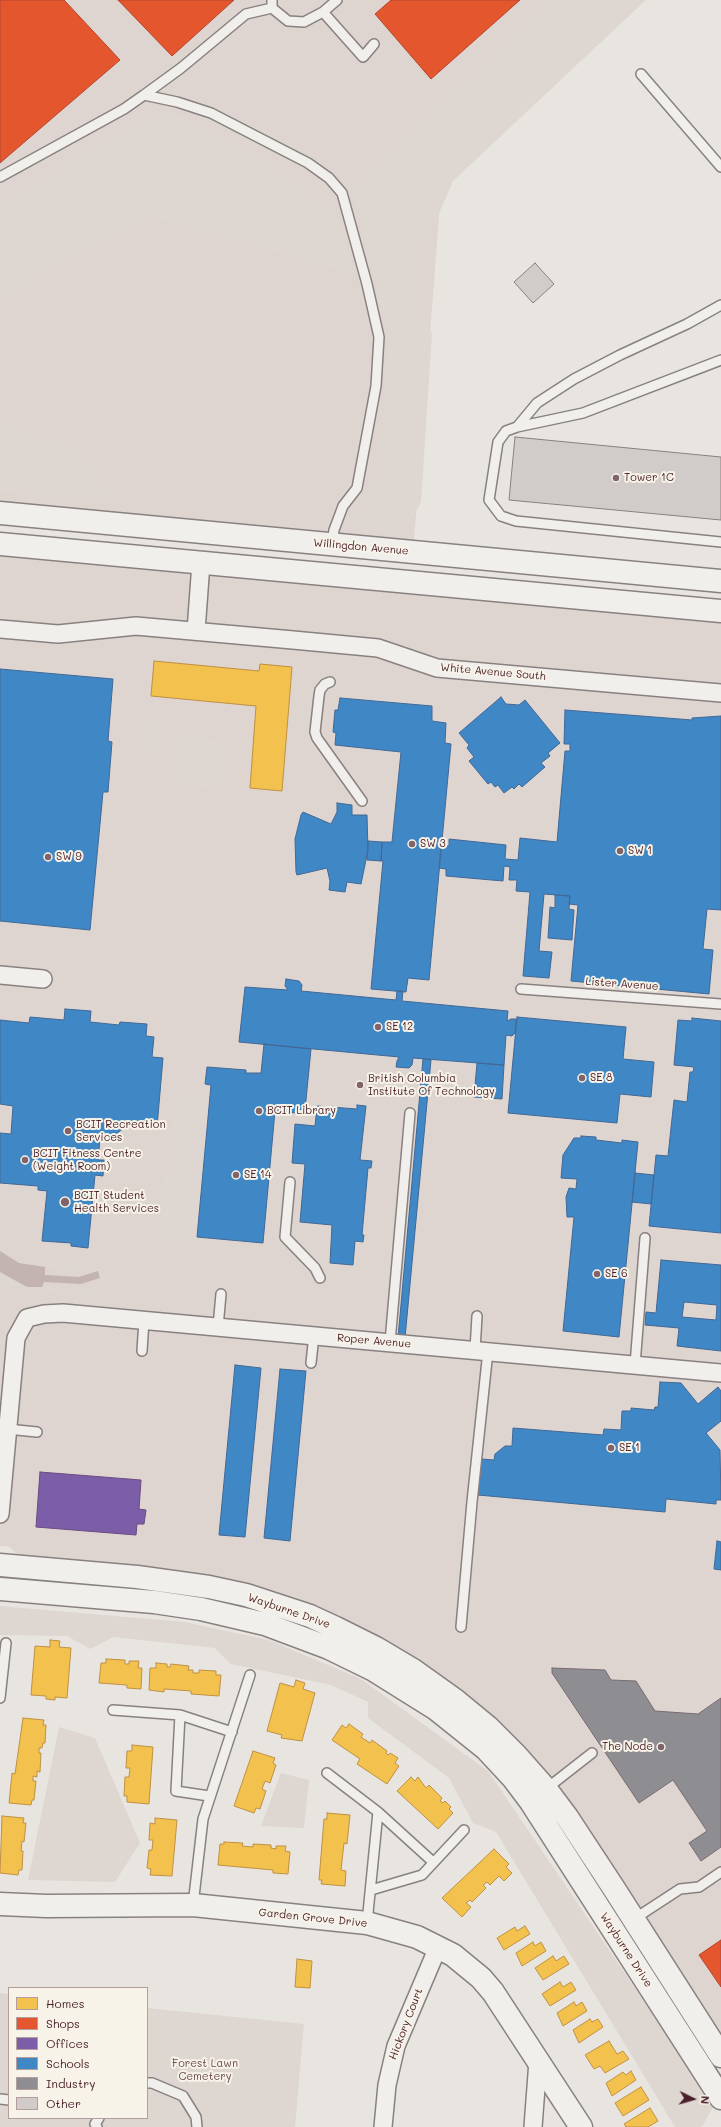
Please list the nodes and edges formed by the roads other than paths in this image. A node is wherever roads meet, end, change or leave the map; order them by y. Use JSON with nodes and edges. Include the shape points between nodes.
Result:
{"nodes":[{"id":1,"x":337,"y":0,"type":"edge"},
{"id":2,"x":272,"y":4,"type":"edge"},
{"id":3,"x":323,"y":12,"type":"junction"},
{"id":4,"x":374,"y":44,"type":"dead end"},
{"id":5,"x":641,"y":74,"type":"dead end"},
{"id":6,"x":144,"y":95,"type":"junction"},
{"id":7,"x":721,"y":167,"type":"edge"},
{"id":8,"x":0,"y":177,"type":"edge"},
{"id":9,"x":721,"y":304,"type":"edge"},
{"id":10,"x":721,"y":360,"type":"edge"},
{"id":11,"x":517,"y":427,"type":"junction"},
{"id":12,"x":0,"y":513,"type":"edge"},
{"id":13,"x":721,"y":542,"type":"edge"},
{"id":14,"x":0,"y":544,"type":"edge"},
{"id":15,"x":332,"y":544,"type":"junction"},
{"id":16,"x":201,"y":563,"type":"junction"},
{"id":17,"x":721,"y":581,"type":"edge"},
{"id":18,"x":721,"y":611,"type":"edge"},
{"id":19,"x":0,"y":629,"type":"edge"},
{"id":20,"x":196,"y":631,"type":"junction"},
{"id":21,"x":330,"y":682,"type":"dead end"},
{"id":22,"x":721,"y":693,"type":"edge"},
{"id":23,"x":362,"y":801,"type":"dead end"},
{"id":24,"x":0,"y":974,"type":"edge"},
{"id":25,"x":43,"y":979,"type":"dead end"},
{"id":26,"x":521,"y":989,"type":"dead end"},
{"id":27,"x":721,"y":1004,"type":"edge"},
{"id":28,"x":410,"y":1114,"type":"dead end"},
{"id":29,"x":290,"y":1182,"type":"dead end"},
{"id":30,"x":644,"y":1238,"type":"dead end"},
{"id":31,"x":320,"y":1278,"type":"dead end"},
{"id":32,"x":220,"y":1294,"type":"dead end"},
{"id":33,"x":477,"y":1316,"type":"dead end"},
{"id":34,"x":144,"y":1320,"type":"junction"},
{"id":35,"x":218,"y":1327,"type":"junction"},
{"id":36,"x":314,"y":1336,"type":"junction"},
{"id":37,"x":390,"y":1342,"type":"junction"},
{"id":38,"x":142,"y":1351,"type":"dead end"},
{"id":39,"x":481,"y":1351,"type":"junction"},
{"id":40,"x":311,"y":1363,"type":"dead end"},
{"id":41,"x":635,"y":1365,"type":"junction"},
{"id":42,"x":721,"y":1373,"type":"edge"},
{"id":43,"x":7,"y":1429,"type":"junction"},
{"id":44,"x":37,"y":1432,"type":"dead end"},
{"id":45,"x":0,"y":1514,"type":"edge"},
{"id":46,"x":0,"y":1565,"type":"edge"},
{"id":47,"x":0,"y":1589,"type":"edge"},
{"id":48,"x":461,"y":1627,"type":"dead end"},
{"id":49,"x":6,"y":1643,"type":"dead end"},
{"id":50,"x":250,"y":1675,"type":"dead end"},
{"id":51,"x":0,"y":1698,"type":"edge"},
{"id":52,"x":113,"y":1710,"type":"dead end"},
{"id":53,"x":180,"y":1715,"type":"junction"},
{"id":54,"x":232,"y":1732,"type":"junction"},
{"id":55,"x":592,"y":1753,"type":"dead end"},
{"id":56,"x":327,"y":1773,"type":"dead end"},
{"id":57,"x":209,"y":1796,"type":"junction"},
{"id":58,"x":538,"y":1796,"type":"junction"},
{"id":59,"x":378,"y":1812,"type":"junction"},
{"id":60,"x":464,"y":1830,"type":"dead end"},
{"id":61,"x":433,"y":1862,"type":"junction"},
{"id":62,"x":721,"y":1872,"type":"edge"},
{"id":63,"x":371,"y":1890,"type":"junction"},
{"id":64,"x":0,"y":1904,"type":"edge"},
{"id":65,"x":193,"y":1906,"type":"junction"},
{"id":66,"x":634,"y":1919,"type":"junction"},
{"id":67,"x":368,"y":1923,"type":"junction"},
{"id":68,"x":438,"y":1947,"type":"junction"},
{"id":69,"x":721,"y":2056,"type":"edge"},
{"id":70,"x":538,"y":2061,"type":"junction"},
{"id":71,"x":148,"y":2084,"type":"edge"},
{"id":72,"x":721,"y":2098,"type":"edge"},
{"id":73,"x":197,"y":2127,"type":"edge"},
{"id":74,"x":382,"y":2127,"type":"edge"},
{"id":75,"x":533,"y":2127,"type":"edge"},
{"id":76,"x":581,"y":2127,"type":"edge"}],
"edges":[{"from":1,"to":3,"type":"lane"},
{"from":2,"to":3,"type":"lane","via":[[288,21],[304,22]]},
{"from":2,"to":6,"type":"lane","via":[[246,14]]},
{"from":3,"to":4,"type":"lane","via":[[363,57]]},
{"from":5,"to":7,"type":"lane"},
{"from":6,"to":8,"type":"lane","via":[[124,109]]},
{"from":6,"to":15,"type":"lane","via":[[211,113],[308,163],[330,178],[342,193],[379,337],[376,386],[358,484],[343,506]]},
{"from":9,"to":11,"type":"lane","via":[[687,324],[574,379],[537,403]]},
{"from":10,"to":11,"type":"lane","via":[[583,413]]},
{"from":11,"to":13,"type":"lane","via":[[506,431],[498,442],[491,476],[489,500],[501,516],[516,521]]},
{"from":12,"to":15,"type":"street","name":"Willingdon Avenue"},
{"from":14,"to":16,"type":"street"},
{"from":15,"to":17,"type":"street","name":"Willingdon Avenue"},
{"from":16,"to":18,"type":"street"},
{"from":16,"to":20,"type":"street"},
{"from":19,"to":20,"type":"street","name":"White Avenue South","via":[[58,634],[136,626]]},
{"from":20,"to":22,"type":"street","name":"White Avenue South","via":[[378,648],[437,668]]},
{"from":21,"to":23,"type":"lane","via":[[320,690],[317,738]]},
{"from":24,"to":25,"type":"street"},
{"from":26,"to":27,"type":"lane","name":"Lister Avenue"},
{"from":28,"to":37,"type":"lane"},
{"from":29,"to":31,"type":"lane","via":[[285,1237],[315,1268]]},
{"from":30,"to":41,"type":"lane"},
{"from":32,"to":35,"type":"lane"},
{"from":33,"to":39,"type":"lane"},
{"from":34,"to":35,"type":"street","name":"Roper Avenue"},
{"from":34,"to":38,"type":"lane"},
{"from":34,"to":43,"type":"street","name":"Roper Avenue","via":[[63,1313],[27,1318],[16,1338]]},
{"from":35,"to":36,"type":"street","name":"Roper Avenue"},
{"from":36,"to":37,"type":"street","name":"Roper Avenue"},
{"from":36,"to":40,"type":"lane"},
{"from":37,"to":39,"type":"street","name":"Roper Avenue"},
{"from":39,"to":41,"type":"street","name":"Roper Avenue"},
{"from":39,"to":48,"type":"lane","via":[[478,1442]]},
{"from":41,"to":42,"type":"street","name":"Roper Avenue"},
{"from":43,"to":44,"type":"lane"},
{"from":43,"to":45,"type":"street"},
{"from":46,"to":58,"type":"street","name":"Wayburne Drive","via":[[137,1577],[209,1587],[310,1616],[376,1648],[414,1670],[455,1700],[516,1755]]},
{"from":47,"to":58,"type":"street","name":"Wayburne Drive","via":[[154,1602],[201,1609],[265,1624],[308,1639],[372,1669],[436,1709],[486,1749],[513,1778]]},
{"from":49,"to":51,"type":"lane"},
{"from":50,"to":54,"type":"lane"},
{"from":52,"to":53,"type":"lane"},
{"from":53,"to":54,"type":"lane"},
{"from":53,"to":57,"type":"lane","via":[[176,1791]]},
{"from":54,"to":57,"type":"lane"},
{"from":55,"to":58,"type":"lane"},
{"from":56,"to":59,"type":"lane"},
{"from":57,"to":65,"type":"lane","via":[[203,1819]]},
{"from":58,"to":66,"type":"street","name":"Wayburne Drive","via":[[567,1817]]},
{"from":58,"to":72,"type":"street","name":"Wayburne Drive"},
{"from":59,"to":61,"type":"lane"},
{"from":59,"to":63,"type":"lane"},
{"from":60,"to":61,"type":"lane"},
{"from":61,"to":63,"type":"lane","via":[[422,1874]]},
{"from":62,"to":66,"type":"lane","via":[[699,1887],[680,1889]]},
{"from":63,"to":67,"type":"lane"},
{"from":64,"to":65,"type":"street","name":"Garden Grove Drive"},
{"from":65,"to":67,"type":"street","name":"Garden Grove Drive"},
{"from":66,"to":69,"type":"street","name":"Wayburne Drive"},
{"from":67,"to":68,"type":"street","name":"Garden Grove Drive","via":[[417,1937]]},
{"from":68,"to":70,"type":"street","name":"Garden Grove Drive","via":[[466,1964],[481,1978]]},
{"from":68,"to":74,"type":"street","name":"Hickory Court","via":[[396,2046],[387,2085]]},
{"from":70,"to":75,"type":"street"},
{"from":70,"to":76,"type":"street","name":"Garden Grove Drive"},
{"from":71,"to":73,"type":"lane","via":[[152,2083],[183,2096],[196,2117]]}]}
